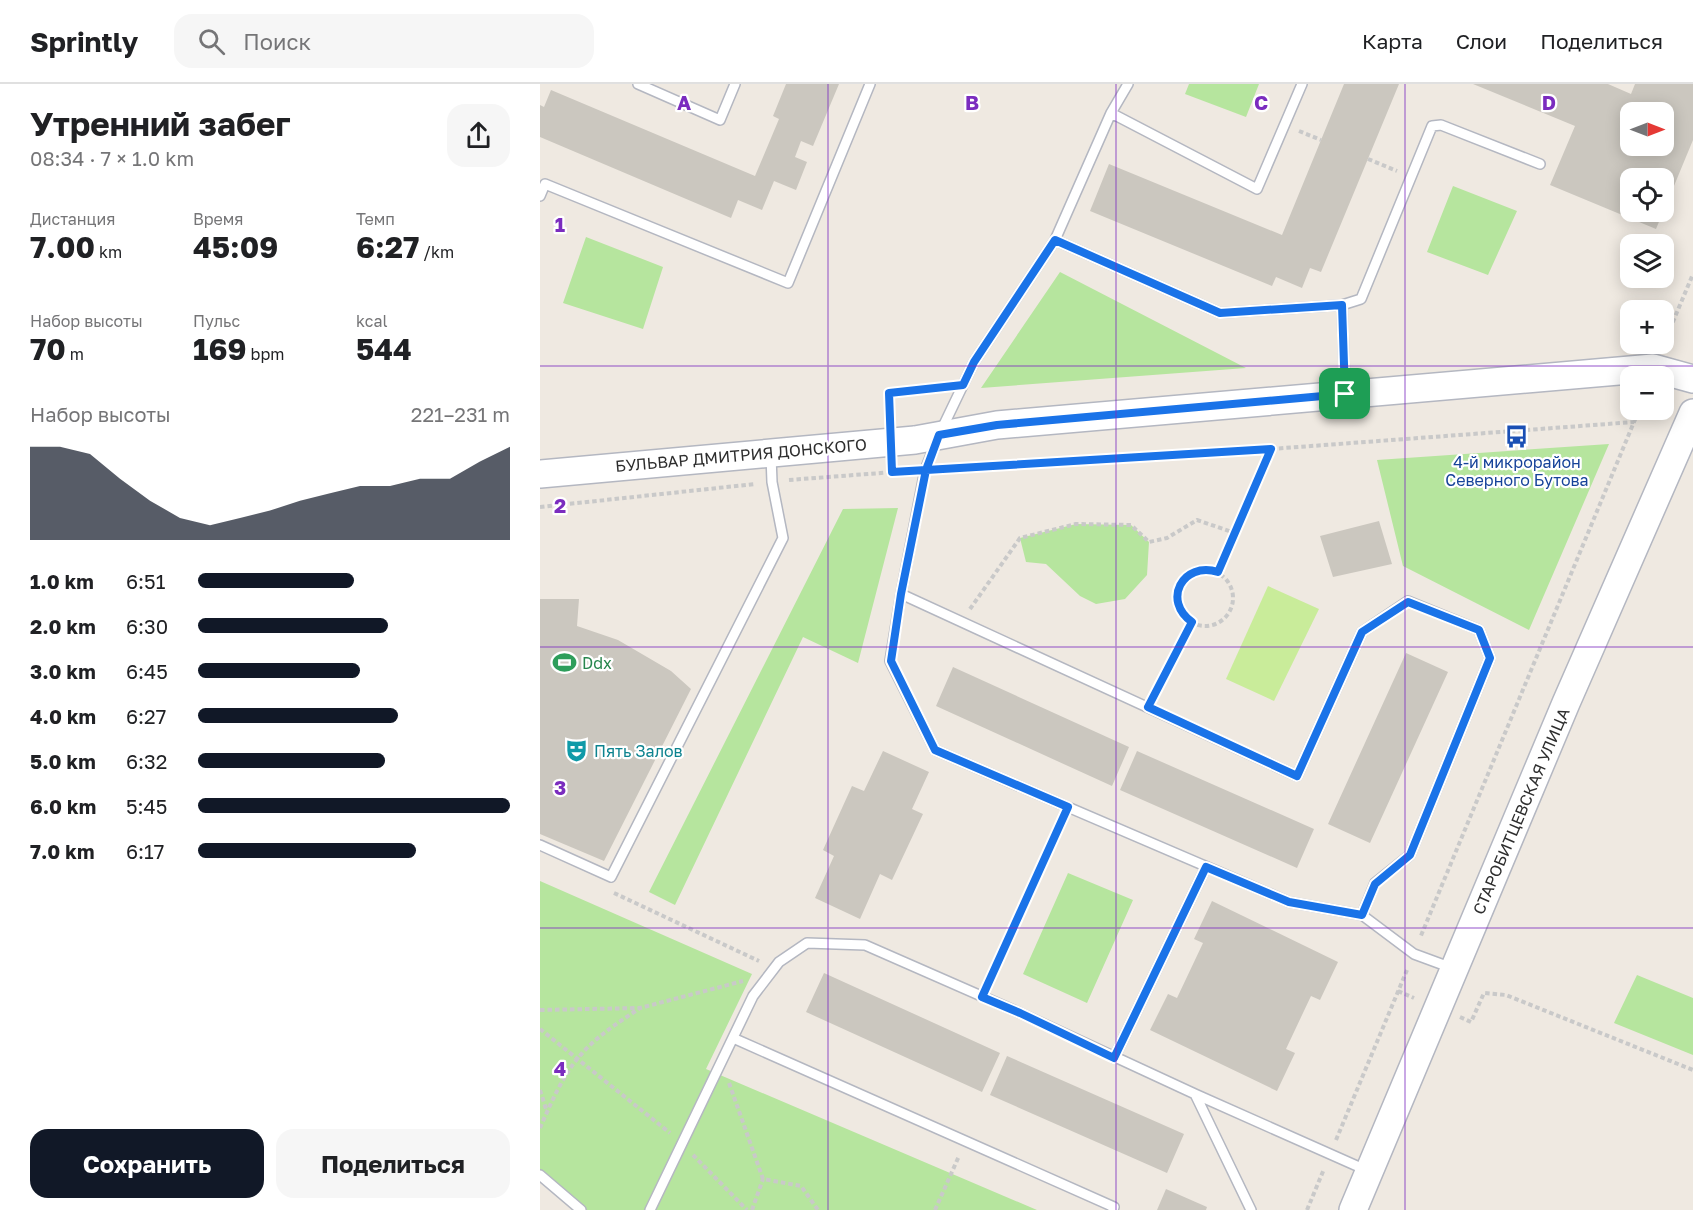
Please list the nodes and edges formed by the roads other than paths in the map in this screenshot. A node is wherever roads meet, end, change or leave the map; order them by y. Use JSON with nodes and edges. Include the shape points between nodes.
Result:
{"nodes":[{"id":1,"x":638,"y":84,"type":"edge"},
{"id":2,"x":735,"y":84,"type":"edge"},
{"id":3,"x":870,"y":84,"type":"edge"},
{"id":4,"x":1128,"y":84,"type":"edge"},
{"id":5,"x":1302,"y":84,"type":"edge"},
{"id":6,"x":1111,"y":113,"type":"junction"},
{"id":7,"x":1540,"y":164,"type":"dead end"},
{"id":8,"x":540,"y":196,"type":"edge"},
{"id":9,"x":1055,"y":240,"type":"junction"},
{"id":10,"x":1342,"y":305,"type":"junction"},
{"id":11,"x":1693,"y":379,"type":"edge"},
{"id":12,"x":1345,"y":394,"type":"junction"},
{"id":13,"x":1693,"y":413,"type":"edge"},
{"id":14,"x":939,"y":435,"type":"junction"},
{"id":15,"x":771,"y":452,"type":"junction"},
{"id":16,"x":540,"y":474,"type":"edge"},
{"id":17,"x":901,"y":594,"type":"junction"},
{"id":18,"x":540,"y":844,"type":"edge"},
{"id":19,"x":1206,"y":867,"type":"junction"},
{"id":20,"x":1362,"y":915,"type":"junction"},
{"id":21,"x":1454,"y":969,"type":"junction"},
{"id":22,"x":733,"y":1038,"type":"junction"},
{"id":23,"x":1114,"y":1058,"type":"junction"},
{"id":24,"x":1196,"y":1094,"type":"junction"},
{"id":25,"x":1369,"y":1172,"type":"junction"},
{"id":26,"x":540,"y":1175,"type":"edge"},
{"id":27,"x":581,"y":1210,"type":"edge"},
{"id":28,"x":650,"y":1210,"type":"edge"},
{"id":29,"x":1113,"y":1210,"type":"edge"},
{"id":30,"x":1251,"y":1210,"type":"edge"},
{"id":31,"x":1353,"y":1210,"type":"edge"}],
"edges":[{"from":1,"to":2,"type":"lane","via":[[720,120]]},
{"from":3,"to":8,"type":"lane","via":[[788,283],[545,184]]},
{"from":4,"to":6,"type":"lane"},
{"from":5,"to":6,"type":"lane","via":[[1257,189]]},
{"from":6,"to":9,"type":"lane"},
{"from":7,"to":10,"type":"lane","via":[[1441,125],[1432,126],[1361,299]]},
{"from":9,"to":10,"type":"lane","via":[[1220,313]]},
{"from":9,"to":14,"type":"lane","via":[[974,362]]},
{"from":10,"to":12,"type":"lane"},
{"from":11,"to":12,"type":"street","name":"БУЛЬВАР ДМИТРИЯ ДОНСКОГО","via":[[1653,368]]},
{"from":12,"to":14,"type":"street","name":"БУЛЬВАР ДМИТРИЯ ДОНСКОГО","via":[[997,425]]},
{"from":13,"to":21,"type":"street","name":"СТАРОБИТЦЕВСКАЯ УЛИЦА"},
{"from":14,"to":15,"type":"street","name":"БУЛЬВАР ДМИТРИЯ ДОНСКОГО"},
{"from":14,"to":17,"type":"lane","via":[[926,470]]},
{"from":15,"to":16,"type":"street","name":"БУЛЬВАР ДМИТРИЯ ДОНСКОГО"},
{"from":15,"to":18,"type":"lane","via":[[772,482],[783,538],[611,877]]},
{"from":17,"to":19,"type":"lane","via":[[891,661],[935,750]]},
{"from":17,"to":20,"type":"lane","via":[[1297,776],[1362,632],[1408,602],[1479,630],[1490,658],[1410,855],[1375,884]]},
{"from":19,"to":20,"type":"lane","via":[[1289,902]]},
{"from":19,"to":23,"type":"lane"},
{"from":20,"to":21,"type":"lane","via":[[1414,954]]},
{"from":21,"to":25,"type":"street","name":"СТАРОБИТЦЕВСКАЯ УЛИЦА"},
{"from":22,"to":23,"type":"lane","via":[[753,996],[779,962],[807,943],[865,945]]},
{"from":22,"to":28,"type":"lane"},
{"from":22,"to":29,"type":"lane","via":[[1114,1207]]},
{"from":23,"to":24,"type":"lane"},
{"from":24,"to":25,"type":"lane"},
{"from":24,"to":30,"type":"lane"},
{"from":25,"to":31,"type":"street","name":"СТАРОБИТЦЕВСКАЯ УЛИЦА"},
{"from":26,"to":27,"type":"lane"}]}
